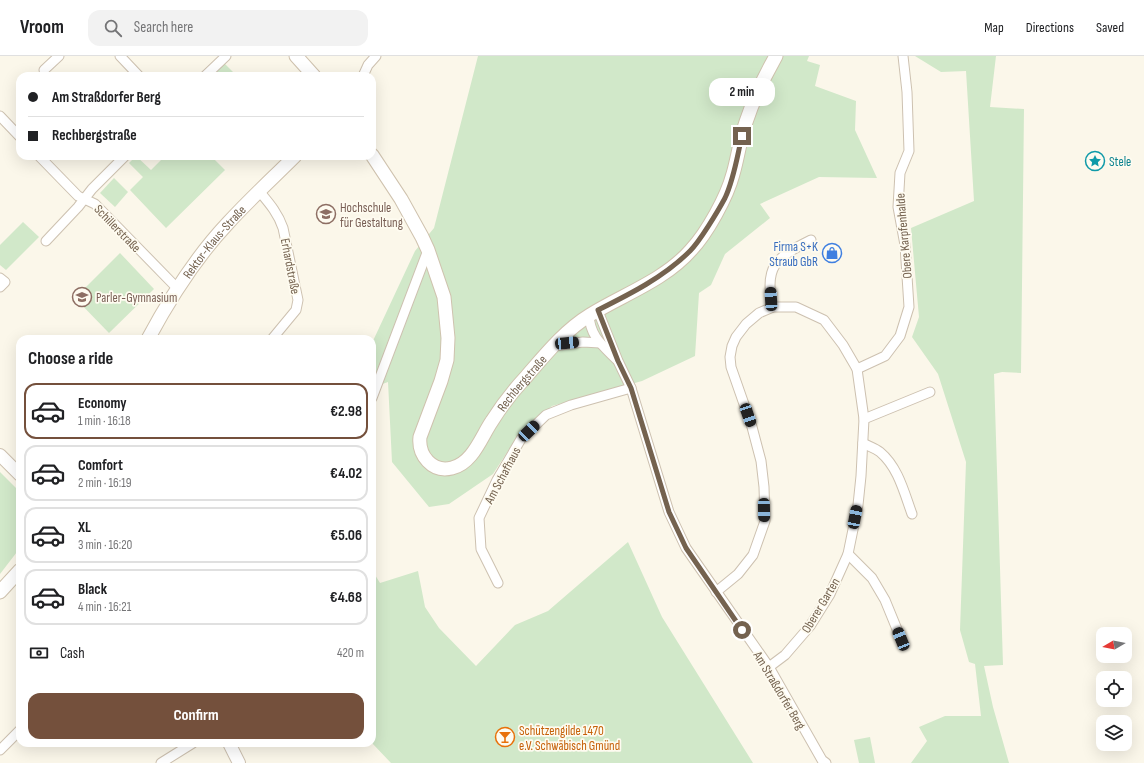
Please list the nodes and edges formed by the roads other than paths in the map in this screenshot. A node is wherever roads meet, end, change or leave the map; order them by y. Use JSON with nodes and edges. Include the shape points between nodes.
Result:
{"nodes":[{"id":1,"x":59,"y":56,"type":"edge"},
{"id":2,"x":120,"y":56,"type":"edge"},
{"id":3,"x":226,"y":56,"type":"edge"},
{"id":4,"x":296,"y":56,"type":"edge"},
{"id":5,"x":376,"y":56,"type":"edge"},
{"id":6,"x":776,"y":56,"type":"edge"},
{"id":7,"x":903,"y":56,"type":"edge"},
{"id":8,"x":44,"y":70,"type":"dead end"},
{"id":9,"x":135,"y":72,"type":"edge"},
{"id":10,"x":209,"y":72,"type":"edge"},
{"id":11,"x":310,"y":72,"type":"edge"},
{"id":12,"x":365,"y":72,"type":"edge"},
{"id":13,"x":0,"y":116,"type":"edge"},
{"id":14,"x":16,"y":132,"type":"edge"},
{"id":15,"x":43,"y":160,"type":"edge"},
{"id":16,"x":121,"y":160,"type":"edge"},
{"id":17,"x":286,"y":160,"type":"edge"},
{"id":18,"x":375,"y":160,"type":"edge"},
{"id":19,"x":259,"y":191,"type":"junction"},
{"id":20,"x":84,"y":200,"type":"junction"},
{"id":21,"x":811,"y":240,"type":"dead end"},
{"id":22,"x":46,"y":241,"type":"dead end"},
{"id":23,"x":428,"y":250,"type":"junction"},
{"id":24,"x":177,"y":288,"type":"junction"},
{"id":25,"x":772,"y":307,"type":"junction"},
{"id":26,"x":593,"y":313,"type":"junction"},
{"id":27,"x":150,"y":335,"type":"edge"},
{"id":28,"x":275,"y":335,"type":"edge"},
{"id":29,"x":600,"y":343,"type":"junction"},
{"id":30,"x":553,"y":346,"type":"junction"},
{"id":31,"x":618,"y":361,"type":"junction"},
{"id":32,"x":857,"y":369,"type":"junction"},
{"id":33,"x":376,"y":387,"type":"edge"},
{"id":34,"x":631,"y":388,"type":"junction"},
{"id":35,"x":930,"y":392,"type":"dead end"},
{"id":36,"x":864,"y":419,"type":"junction"},
{"id":37,"x":863,"y":443,"type":"junction"},
{"id":38,"x":0,"y":455,"type":"edge"},
{"id":39,"x":16,"y":471,"type":"edge"},
{"id":40,"x":912,"y":514,"type":"dead end"},
{"id":41,"x":848,"y":554,"type":"junction"},
{"id":42,"x":16,"y":574,"type":"edge"},
{"id":43,"x":498,"y":583,"type":"dead end"},
{"id":44,"x":0,"y":592,"type":"edge"},
{"id":45,"x":716,"y":592,"type":"junction"},
{"id":46,"x":901,"y":639,"type":"dead end"},
{"id":47,"x":769,"y":667,"type":"junction"},
{"id":48,"x":16,"y":734,"type":"edge"},
{"id":49,"x":187,"y":747,"type":"edge"},
{"id":50,"x":231,"y":747,"type":"edge"},
{"id":51,"x":0,"y":750,"type":"edge"},
{"id":52,"x":824,"y":762,"type":"edge"},
{"id":53,"x":161,"y":763,"type":"edge"},
{"id":54,"x":239,"y":763,"type":"edge"}],
"edges":[{"from":1,"to":8,"type":"street"},
{"from":2,"to":9,"type":"street"},
{"from":3,"to":10,"type":"street"},
{"from":4,"to":11,"type":"main road"},
{"from":5,"to":12,"type":"street"},
{"from":6,"to":26,"type":"main road","name":"Rechbergstraße","via":[[758,89],[746,122],[725,197],[705,231],[691,250],[670,269]]},
{"from":7,"to":32,"type":"street","name":"Obere Karpfenhalde","via":[[909,151],[900,174],[898,207],[905,245],[909,307],[900,336],[885,356]]},
{"from":13,"to":14,"type":"street"},
{"from":15,"to":20,"type":"street","name":"Schillerstraße"},
{"from":16,"to":20,"type":"street"},
{"from":17,"to":19,"type":"main road","name":"Rektor-Klaus-Straße"},
{"from":18,"to":23,"type":"main road","name":"Rechbergstraße","via":[[401,199]]},
{"from":19,"to":24,"type":"main road","name":"Rektor-Klaus-Straße","via":[[216,236]]},
{"from":19,"to":28,"type":"street","name":"Erhardstraße","via":[[275,210],[284,228],[298,300],[296,310]]},
{"from":20,"to":22,"type":"street"},
{"from":20,"to":24,"type":"street","name":"Schillerstraße","via":[[95,204]]},
{"from":21,"to":25,"type":"street","via":[[780,258],[772,270]]},
{"from":23,"to":30,"type":"main road","name":"Rechbergstraße","via":[[444,297],[448,338],[441,381],[420,436],[420,450],[428,463],[443,469],[453,468],[470,456],[510,395]]},
{"from":23,"to":33,"type":"street"},
{"from":24,"to":27,"type":"main road","name":"Rektor-Klaus-Straße"},
{"from":25,"to":32,"type":"street","name":"Oberer Garten","via":[[796,307],[824,320]]},
{"from":25,"to":45,"type":"street","name":"Oberer Garten","via":[[759,313],[746,324],[736,337],[730,357],[761,461],[765,521],[753,555],[738,574]]},
{"from":26,"to":29,"type":"street","name":"Am Straßdorfer Berg","via":[[590,325]]},
{"from":26,"to":30,"type":"main road","name":"Rechbergstraße"},
{"from":26,"to":31,"type":"street","name":"Am Straßdorfer Berg"},
{"from":29,"to":30,"type":"street","via":[[583,342]]},
{"from":29,"to":31,"type":"street","name":"Am Straßdorfer Berg"},
{"from":31,"to":34,"type":"street","name":"Am Straßdorfer Berg"},
{"from":32,"to":36,"type":"street","name":"Oberer Garten"},
{"from":34,"to":43,"type":"street","name":"Am Schafhaus","via":[[546,415],[521,439],[479,518],[481,549]]},
{"from":34,"to":45,"type":"street","name":"Am Straßdorfer Berg","via":[[669,512],[686,548]]},
{"from":35,"to":36,"type":"street"},
{"from":36,"to":37,"type":"street","name":"Oberer Garten"},
{"from":37,"to":40,"type":"street","via":[[879,451],[890,462]]},
{"from":37,"to":41,"type":"street","name":"Oberer Garten","via":[[858,505]]},
{"from":38,"to":39,"type":"street"},
{"from":41,"to":46,"type":"street","via":[[872,578],[885,600]]},
{"from":41,"to":47,"type":"street","name":"Oberer Garten","via":[[830,594],[810,626],[785,655]]},
{"from":42,"to":44,"type":"main road"},
{"from":45,"to":47,"type":"street","name":"Am Straßdorfer Berg"},
{"from":47,"to":52,"type":"street","name":"Am Straßdorfer Berg"},
{"from":48,"to":51,"type":"street"},
{"from":49,"to":53,"type":"street"},
{"from":50,"to":54,"type":"street"}]}
